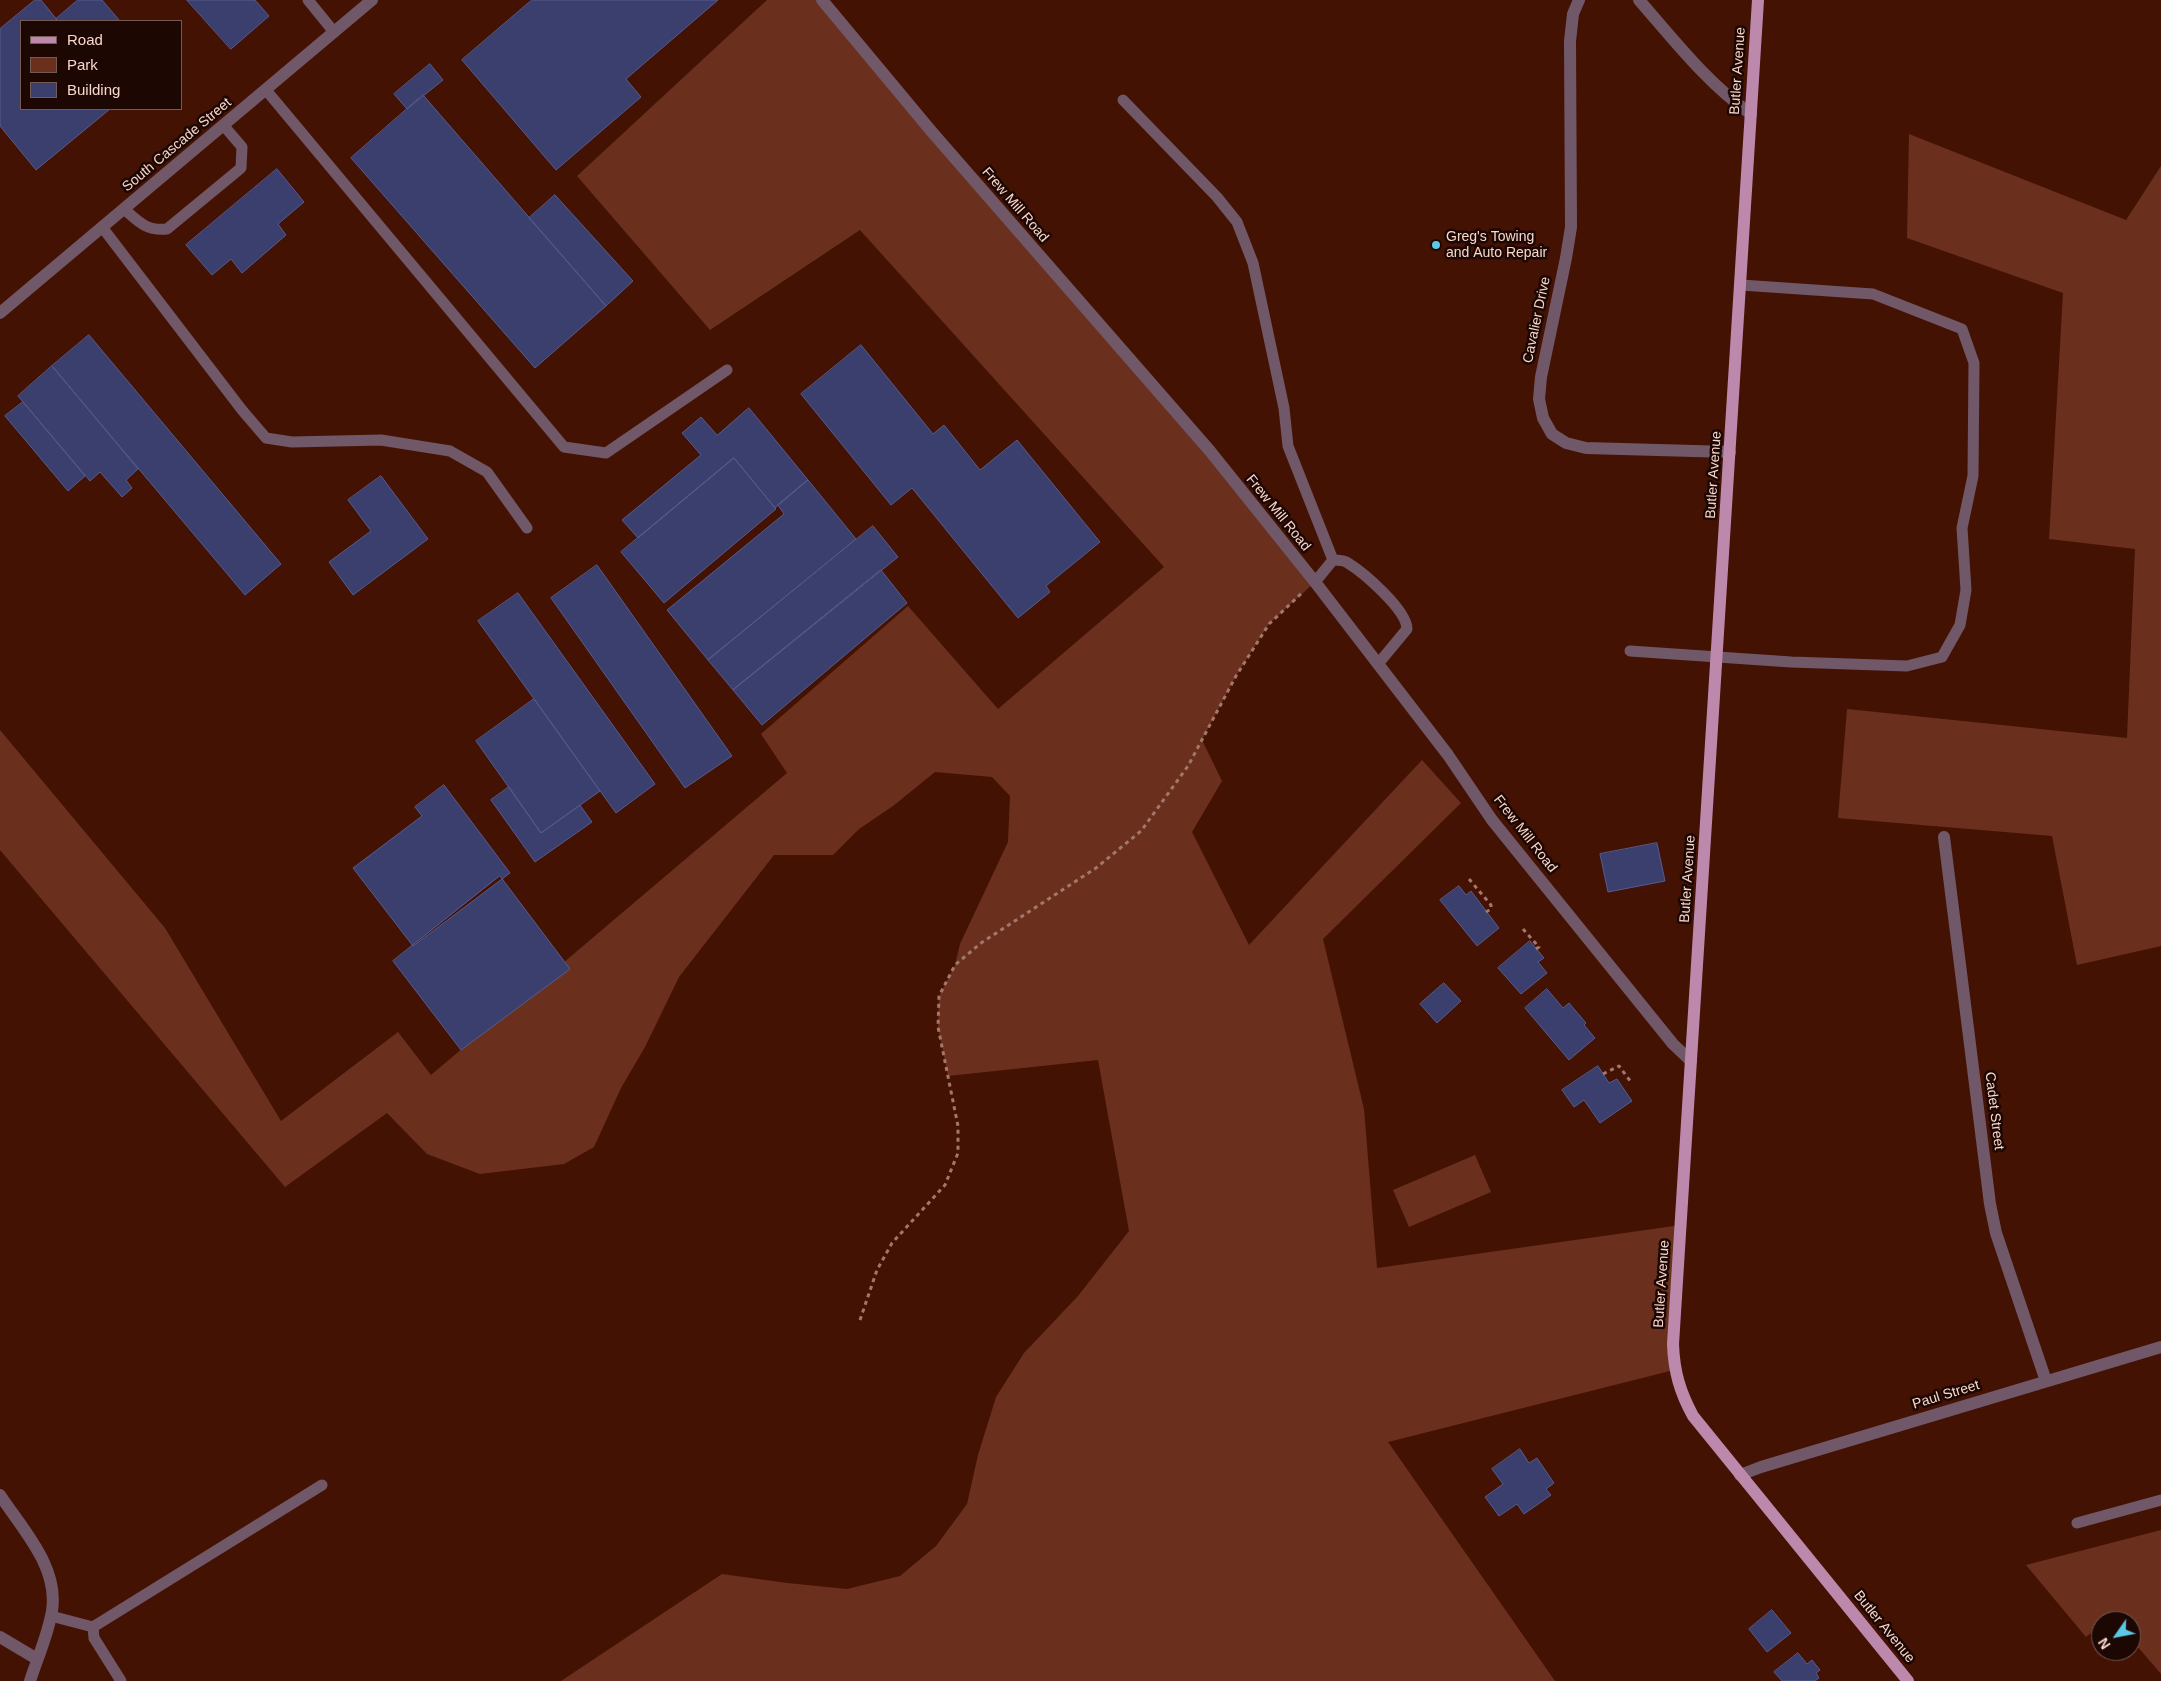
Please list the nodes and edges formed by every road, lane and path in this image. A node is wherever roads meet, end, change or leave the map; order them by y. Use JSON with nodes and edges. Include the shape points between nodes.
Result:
{"nodes":[{"id":1,"x":372,"y":0,"type":"edge"},
{"id":2,"x":822,"y":0,"type":"edge"},
{"id":3,"x":1579,"y":0,"type":"edge"},
{"id":4,"x":1639,"y":0,"type":"edge"},
{"id":5,"x":1758,"y":0,"type":"edge"},
{"id":6,"x":313,"y":2,"type":"edge"},
{"id":7,"x":334,"y":32,"type":"junction"},
{"id":8,"x":266,"y":90,"type":"junction"},
{"id":9,"x":1123,"y":100,"type":"dead end"},
{"id":10,"x":1751,"y":114,"type":"junction"},
{"id":11,"x":224,"y":126,"type":"junction"},
{"id":12,"x":124,"y":209,"type":"junction"},
{"id":13,"x":102,"y":227,"type":"junction"},
{"id":14,"x":1741,"y":285,"type":"junction"},
{"id":15,"x":0,"y":313,"type":"edge"},
{"id":16,"x":727,"y":370,"type":"dead end"},
{"id":17,"x":1730,"y":452,"type":"junction"},
{"id":18,"x":527,"y":528,"type":"dead end"},
{"id":19,"x":1333,"y":560,"type":"junction"},
{"id":20,"x":1315,"y":582,"type":"junction"},
{"id":21,"x":1630,"y":651,"type":"dead end"},
{"id":22,"x":1717,"y":657,"type":"junction"},
{"id":23,"x":1378,"y":664,"type":"junction"},
{"id":24,"x":1944,"y":837,"type":"dead end"},
{"id":25,"x":1469,"y":879,"type":"dead end"},
{"id":26,"x":1486,"y":912,"type":"dead end"},
{"id":27,"x":1523,"y":929,"type":"dead end"},
{"id":28,"x":1536,"y":949,"type":"dead end"},
{"id":29,"x":1691,"y":1061,"type":"junction"},
{"id":30,"x":1603,"y":1074,"type":"dead end"},
{"id":31,"x":1632,"y":1082,"type":"dead end"},
{"id":32,"x":860,"y":1320,"type":"dead end"},
{"id":33,"x":2161,"y":1347,"type":"edge"},
{"id":34,"x":2046,"y":1381,"type":"junction"},
{"id":35,"x":1740,"y":1475,"type":"junction"},
{"id":36,"x":322,"y":1485,"type":"dead end"},
{"id":37,"x":0,"y":1496,"type":"edge"},
{"id":38,"x":2161,"y":1500,"type":"edge"},
{"id":39,"x":2077,"y":1523,"type":"dead end"},
{"id":40,"x":51,"y":1616,"type":"junction"},
{"id":41,"x":93,"y":1627,"type":"junction"},
{"id":42,"x":0,"y":1637,"type":"edge"},
{"id":43,"x":37,"y":1659,"type":"junction"},
{"id":44,"x":118,"y":1678,"type":"edge"},
{"id":45,"x":30,"y":1681,"type":"edge"},
{"id":46,"x":1908,"y":1681,"type":"edge"}],
"edges":[{"from":1,"to":7,"type":"street","name":"South Cascade Street"},
{"from":2,"to":20,"type":"street","name":"Frew Mill Road","via":[[932,132],[1210,451]]},
{"from":3,"to":17,"type":"street","name":"Cavalier Drive","via":[[1573,14],[1570,42],[1571,226],[1541,377],[1539,399],[1543,418],[1552,434],[1566,443],[1586,448]]},
{"from":4,"to":10,"type":"street","via":[[1699,68],[1733,102]]},
{"from":5,"to":10,"type":"main road","name":"Butler Avenue"},
{"from":6,"to":7,"type":"lane"},
{"from":7,"to":8,"type":"street","name":"South Cascade Street"},
{"from":8,"to":11,"type":"street","name":"South Cascade Street"},
{"from":8,"to":16,"type":"lane","via":[[564,447],[606,453]]},
{"from":9,"to":19,"type":"lane","via":[[1237,222],[1253,263],[1284,408],[1288,446]]},
{"from":10,"to":14,"type":"main road","name":"Butler Avenue"},
{"from":11,"to":12,"type":"street","name":"South Cascade Street"},
{"from":11,"to":12,"type":"lane","via":[[242,147],[241,168],[167,229],[154,230],[144,226]]},
{"from":12,"to":13,"type":"street","name":"South Cascade Street"},
{"from":13,"to":15,"type":"street","name":"South Cascade Street"},
{"from":13,"to":18,"type":"lane","via":[[266,438],[292,442],[381,440],[450,451],[487,472]]},
{"from":14,"to":17,"type":"main road","name":"Butler Avenue"},
{"from":14,"to":22,"type":"lane","via":[[1873,294],[1962,329],[1974,362],[1973,476],[1962,528],[1966,590],[1960,626],[1942,656],[1907,666]]},
{"from":17,"to":22,"type":"main road","name":"Butler Avenue"},
{"from":19,"to":20,"type":"lane"},
{"from":19,"to":23,"type":"lane","via":[[1347,562],[1394,602],[1407,622],[1407,629]]},
{"from":20,"to":23,"type":"street","name":"Frew Mill Road"},
{"from":20,"to":32,"type":"path","via":[[1269,624],[1236,676],[1188,766],[1141,831],[1096,868],[981,943],[955,965],[939,996],[938,1027],[958,1126],[958,1154],[945,1184],[892,1243],[877,1270]]},
{"from":21,"to":22,"type":"lane"},
{"from":22,"to":29,"type":"main road","name":"Butler Avenue"},
{"from":23,"to":29,"type":"street","name":"Frew Mill Road","via":[[1448,755],[1492,820],[1673,1044]]},
{"from":24,"to":34,"type":"street","name":"Cadet Street","via":[[1990,1204],[1996,1233]]},
{"from":25,"to":26,"type":"path","via":[[1491,905]]},
{"from":27,"to":28,"type":"path","via":[[1539,947]]},
{"from":29,"to":35,"type":"main road","name":"Butler Avenue","via":[[1674,1370],[1681,1394],[1693,1416]]},
{"from":30,"to":31,"type":"path","via":[[1619,1066]]},
{"from":33,"to":34,"type":"street","name":"Paul Street"},
{"from":34,"to":35,"type":"street","name":"Paul Street"},
{"from":35,"to":46,"type":"main road","name":"Butler Avenue"},
{"from":36,"to":41,"type":"lane"},
{"from":37,"to":40,"type":"street","via":[[50,1575],[54,1594]]},
{"from":38,"to":39,"type":"lane"},
{"from":40,"to":41,"type":"lane"},
{"from":40,"to":43,"type":"street"},
{"from":41,"to":44,"type":"lane","via":[[94,1638]]},
{"from":42,"to":43,"type":"street"},
{"from":43,"to":45,"type":"street"}]}
